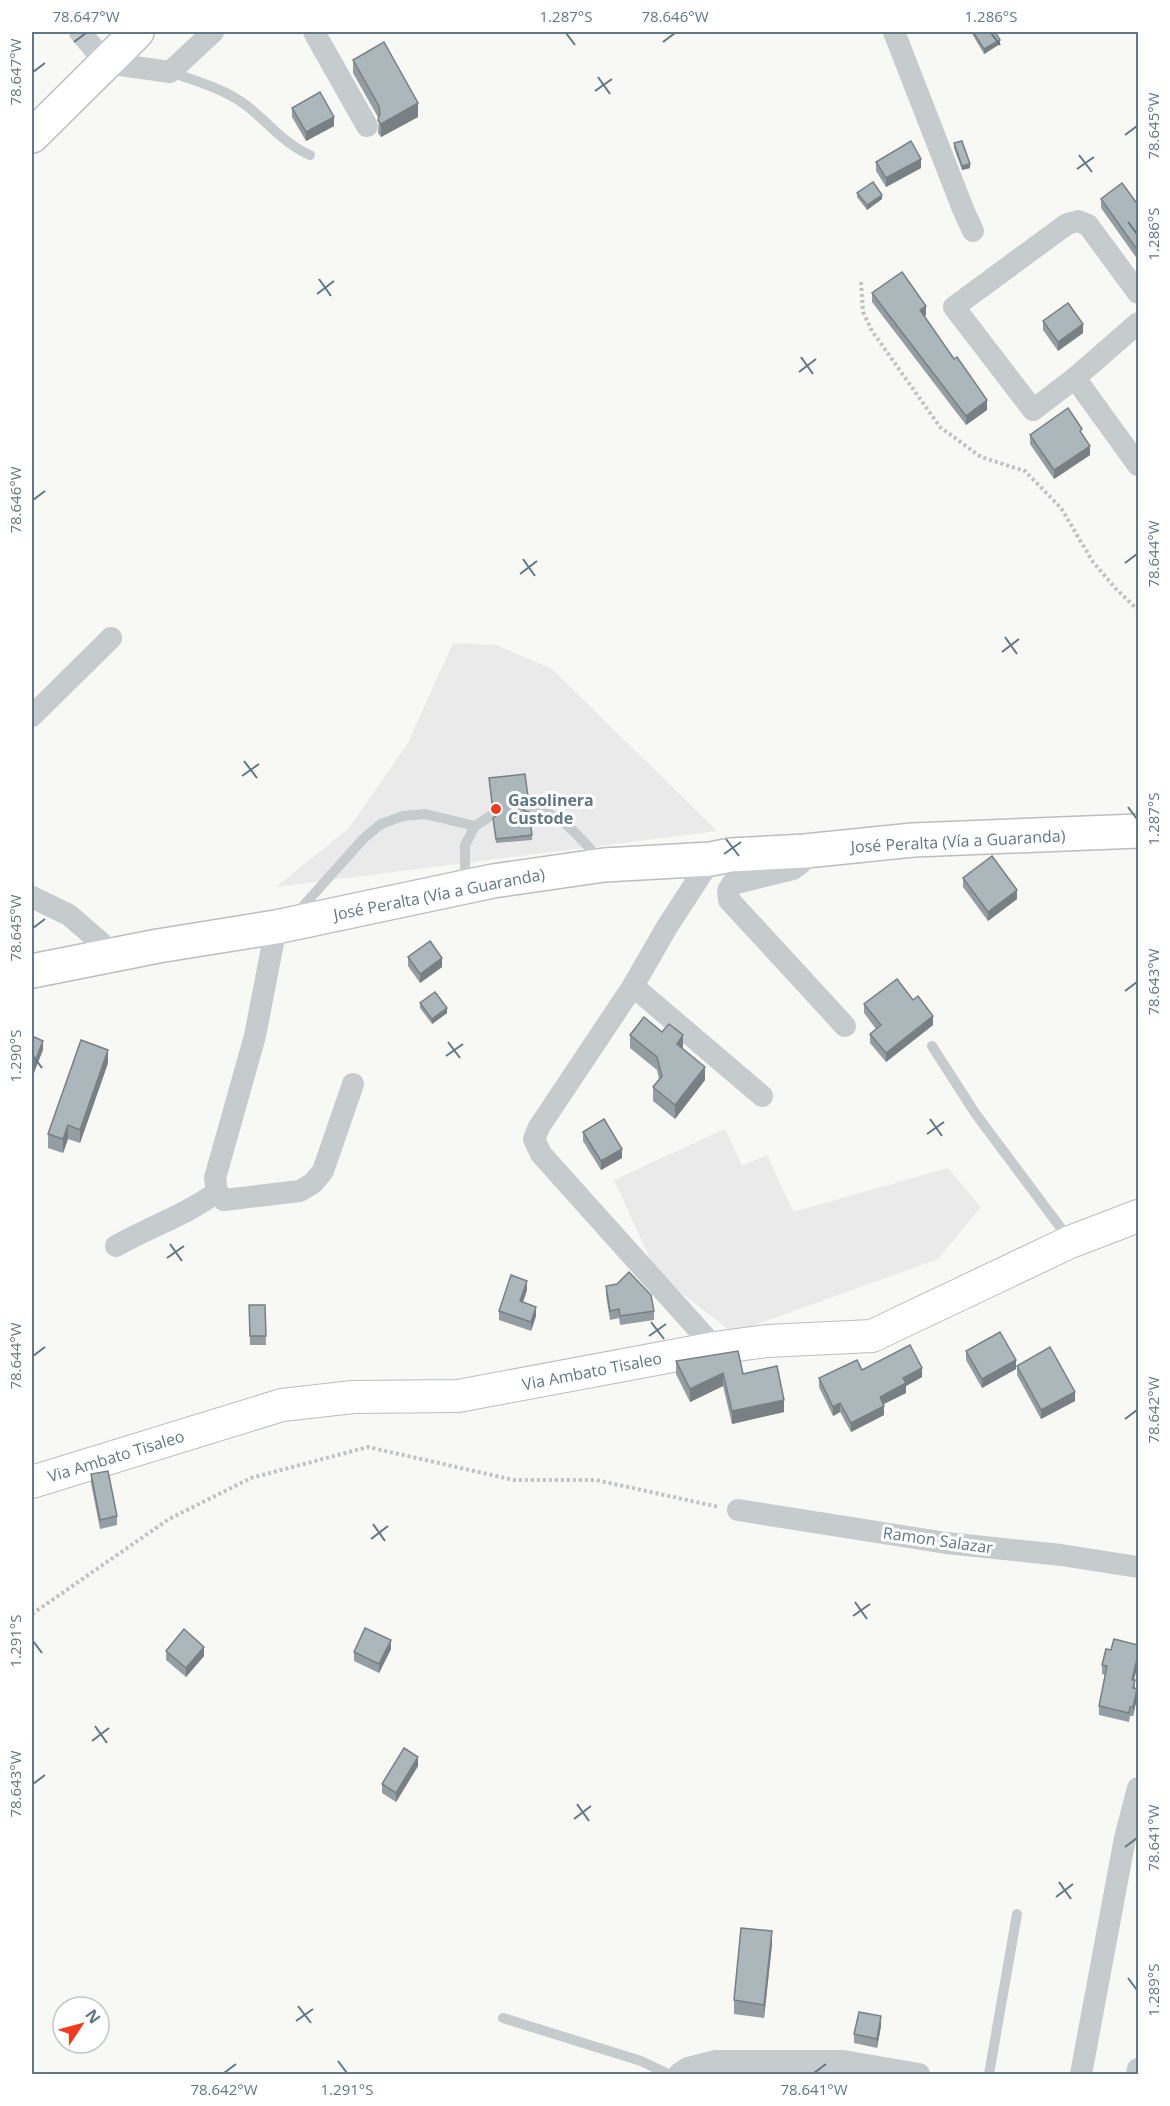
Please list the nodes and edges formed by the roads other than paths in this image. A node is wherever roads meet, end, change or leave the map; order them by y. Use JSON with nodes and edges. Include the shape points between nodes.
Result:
{"nodes":[{"id":1,"x":80,"y":32,"type":"edge"},
{"id":2,"x":137,"y":32,"type":"edge"},
{"id":3,"x":213,"y":32,"type":"edge"},
{"id":4,"x":314,"y":32,"type":"edge"},
{"id":5,"x":894,"y":32,"type":"edge"},
{"id":6,"x":106,"y":63,"type":"junction"},
{"id":7,"x":170,"y":72,"type":"junction"},
{"id":8,"x":367,"y":126,"type":"dead end"},
{"id":9,"x":32,"y":136,"type":"edge"},
{"id":10,"x":310,"y":155,"type":"dead end"},
{"id":11,"x":973,"y":231,"type":"dead end"},
{"id":12,"x":1138,"y":293,"type":"edge"},
{"id":13,"x":1138,"y":323,"type":"edge"},
{"id":14,"x":1075,"y":378,"type":"junction"},
{"id":15,"x":1138,"y":465,"type":"edge"},
{"id":16,"x":111,"y":638,"type":"dead end"},
{"id":17,"x":32,"y":716,"type":"edge"},
{"id":18,"x":528,"y":809,"type":"edge"},
{"id":19,"x":492,"y":815,"type":"edge"},
{"id":20,"x":475,"y":826,"type":"junction"},
{"id":21,"x":1138,"y":831,"type":"edge"},
{"id":22,"x":805,"y":851,"type":"junction"},
{"id":23,"x":711,"y":859,"type":"junction"},
{"id":24,"x":604,"y":865,"type":"junction"},
{"id":25,"x":465,"y":887,"type":"junction"},
{"id":26,"x":32,"y":897,"type":"edge"},
{"id":27,"x":281,"y":926,"type":"junction"},
{"id":28,"x":114,"y":954,"type":"junction"},
{"id":29,"x":32,"y":971,"type":"edge"},
{"id":30,"x":633,"y":986,"type":"junction"},
{"id":31,"x":845,"y":1026,"type":"dead end"},
{"id":32,"x":932,"y":1046,"type":"dead end"},
{"id":33,"x":354,"y":1084,"type":"dead end"},
{"id":34,"x":762,"y":1096,"type":"dead end"},
{"id":35,"x":217,"y":1192,"type":"junction"},
{"id":36,"x":1138,"y":1216,"type":"edge"},
{"id":37,"x":1071,"y":1242,"type":"junction"},
{"id":38,"x":116,"y":1246,"type":"dead end"},
{"id":39,"x":715,"y":1348,"type":"junction"},
{"id":40,"x":32,"y":1482,"type":"edge"},
{"id":41,"x":738,"y":1510,"type":"road end"},
{"id":42,"x":1138,"y":1567,"type":"edge"},
{"id":43,"x":1138,"y":1788,"type":"edge"},
{"id":44,"x":1017,"y":1914,"type":"dead end"},
{"id":45,"x":502,"y":2018,"type":"dead end"},
{"id":46,"x":1138,"y":2069,"type":"edge"},
{"id":47,"x":668,"y":2074,"type":"edge"},
{"id":48,"x":679,"y":2074,"type":"edge"},
{"id":49,"x":918,"y":2074,"type":"edge"},
{"id":50,"x":989,"y":2074,"type":"edge"},
{"id":51,"x":1081,"y":2074,"type":"edge"},
{"id":52,"x":1137,"y":2074,"type":"edge"}],
"edges":[{"from":1,"to":6,"type":"street"},
{"from":2,"to":6,"type":"highway"},
{"from":3,"to":7,"type":"street"},
{"from":4,"to":8,"type":"street"},
{"from":5,"to":11,"type":"street"},
{"from":6,"to":7,"type":"street"},
{"from":6,"to":9,"type":"highway"},
{"from":7,"to":10,"type":"lane","via":[[222,91],[247,106],[296,149]]},
{"from":12,"to":14,"type":"street","via":[[1088,225],[1078,221],[1067,224],[954,307],[1033,410]]},
{"from":13,"to":14,"type":"street"},
{"from":14,"to":15,"type":"street"},
{"from":16,"to":17,"type":"street"},
{"from":18,"to":24,"type":"lane","via":[[539,809],[558,819]]},
{"from":19,"to":20,"type":"lane"},
{"from":20,"to":25,"type":"lane","via":[[465,845]]},
{"from":20,"to":27,"type":"lane","via":[[425,814],[381,824]]},
{"from":21,"to":22,"type":"highway","name":"José Peralta (Vía a Guaranda)","via":[[913,840]]},
{"from":22,"to":23,"type":"highway","name":"José Peralta (Vía a Guaranda)"},
{"from":22,"to":31,"type":"street","via":[[801,863],[793,869],[732,884],[729,900]]},
{"from":23,"to":24,"type":"highway","name":"José Peralta (Vía a Guaranda)"},
{"from":23,"to":30,"type":"street"},
{"from":24,"to":25,"type":"highway","name":"José Peralta (Vía a Guaranda)"},
{"from":25,"to":27,"type":"highway","name":"José Peralta (Vía a Guaranda)"},
{"from":26,"to":28,"type":"street","via":[[69,915]]},
{"from":27,"to":28,"type":"highway","name":"José Peralta (Vía a Guaranda)"},
{"from":27,"to":35,"type":"street","via":[[215,1178]]},
{"from":28,"to":29,"type":"highway","name":"José Peralta (Vía a Guaranda)"},
{"from":30,"to":34,"type":"street"},
{"from":30,"to":39,"type":"street","via":[[534,1139],[541,1155]]},
{"from":32,"to":37,"type":"lane","via":[[975,1113]]},
{"from":33,"to":35,"type":"street","via":[[323,1171],[313,1183],[300,1191],[224,1200]]},
{"from":35,"to":38,"type":"street","via":[[197,1207]]},
{"from":36,"to":37,"type":"main road","name":"Via Ambato Tisaleo"},
{"from":37,"to":39,"type":"main road","name":"Via Ambato Tisaleo","via":[[872,1336],[767,1341]]},
{"from":39,"to":40,"type":"main road","name":"Via Ambato Tisaleo","via":[[458,1396],[353,1397],[282,1406]]},
{"from":41,"to":42,"type":"street","name":"Ramon Salazar"},
{"from":43,"to":51,"type":"street"},
{"from":44,"to":50,"type":"lane"},
{"from":45,"to":47,"type":"lane","via":[[641,2061]]},
{"from":46,"to":52,"type":"street"},
{"from":48,"to":49,"type":"street","via":[[716,2061],[843,2061]]}]}
